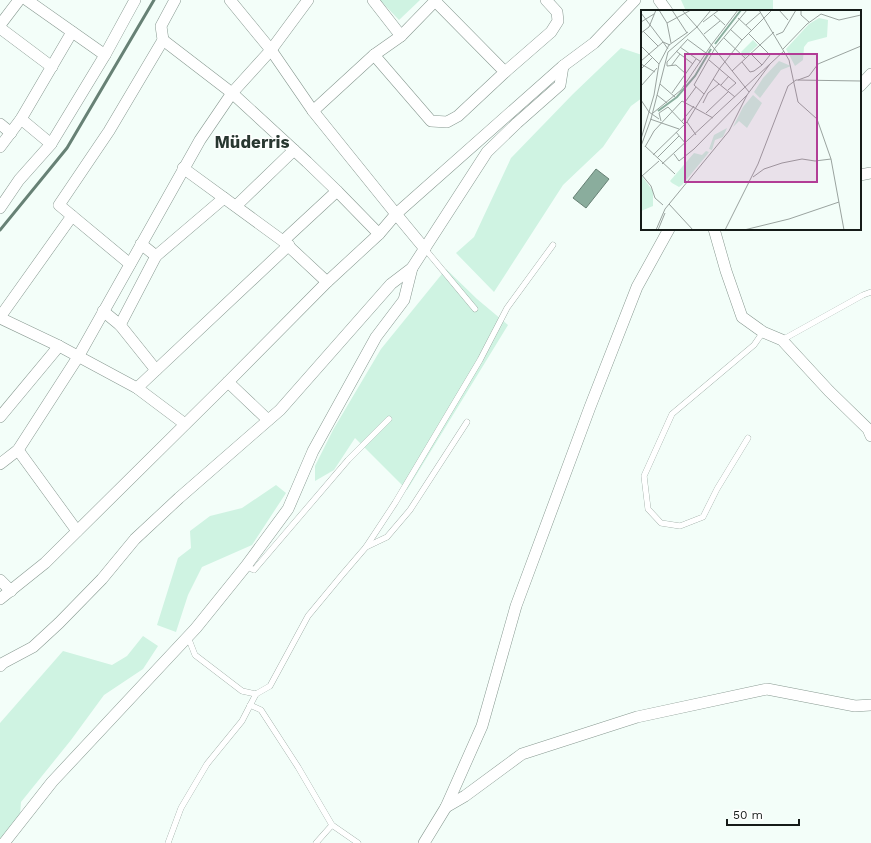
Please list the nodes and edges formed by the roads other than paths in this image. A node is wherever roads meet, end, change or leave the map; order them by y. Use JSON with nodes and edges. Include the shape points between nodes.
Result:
{"nodes":[{"id":1,"x":19,"y":0,"type":"edge"},
{"id":2,"x":27,"y":0,"type":"edge"},
{"id":3,"x":135,"y":0,"type":"edge"},
{"id":4,"x":175,"y":0,"type":"edge"},
{"id":5,"x":230,"y":0,"type":"edge"},
{"id":6,"x":308,"y":0,"type":"edge"},
{"id":7,"x":373,"y":0,"type":"edge"},
{"id":8,"x":435,"y":0,"type":"edge"},
{"id":9,"x":546,"y":0,"type":"edge"},
{"id":10,"x":635,"y":0,"type":"edge"},
{"id":11,"x":659,"y":0,"type":"edge"},
{"id":12,"x":666,"y":10,"type":"edge"},
{"id":13,"x":0,"y":26,"type":"edge"},
{"id":14,"x":72,"y":32,"type":"junction"},
{"id":15,"x":401,"y":36,"type":"junction"},
{"id":16,"x":163,"y":40,"type":"junction"},
{"id":17,"x":271,"y":50,"type":"junction"},
{"id":18,"x":105,"y":55,"type":"junction"},
{"id":19,"x":374,"y":55,"type":"junction"},
{"id":20,"x":563,"y":66,"type":"junction"},
{"id":21,"x":52,"y":67,"type":"junction"},
{"id":22,"x":505,"y":72,"type":"junction"},
{"id":23,"x":871,"y":74,"type":"edge"},
{"id":24,"x":861,"y":85,"type":"edge"},
{"id":25,"x":232,"y":93,"type":"junction"},
{"id":26,"x":313,"y":111,"type":"junction"},
{"id":27,"x":21,"y":119,"type":"junction"},
{"id":28,"x":0,"y":124,"type":"edge"},
{"id":29,"x":11,"y":132,"type":"junction"},
{"id":30,"x":51,"y":144,"type":"junction"},
{"id":31,"x":0,"y":147,"type":"edge"},
{"id":32,"x":294,"y":150,"type":"junction"},
{"id":33,"x":183,"y":168,"type":"junction"},
{"id":34,"x":871,"y":174,"type":"edge"},
{"id":35,"x":861,"y":175,"type":"edge"},
{"id":36,"x":337,"y":191,"type":"junction"},
{"id":37,"x":224,"y":198,"type":"junction"},
{"id":38,"x":236,"y":206,"type":"junction"},
{"id":39,"x":0,"y":208,"type":"edge"},
{"id":40,"x":396,"y":214,"type":"junction"},
{"id":41,"x":72,"y":216,"type":"junction"},
{"id":42,"x":668,"y":230,"type":"edge"},
{"id":43,"x":714,"y":230,"type":"edge"},
{"id":44,"x":379,"y":234,"type":"junction"},
{"id":45,"x":286,"y":243,"type":"junction"},
{"id":46,"x":141,"y":244,"type":"junction"},
{"id":47,"x":553,"y":245,"type":"dead end"},
{"id":48,"x":425,"y":249,"type":"junction"},
{"id":49,"x":156,"y":256,"type":"junction"},
{"id":50,"x":130,"y":264,"type":"junction"},
{"id":51,"x":412,"y":268,"type":"junction"},
{"id":52,"x":327,"y":282,"type":"junction"},
{"id":53,"x":871,"y":292,"type":"edge"},
{"id":54,"x":475,"y":309,"type":"dead end"},
{"id":55,"x":103,"y":311,"type":"junction"},
{"id":56,"x":0,"y":318,"type":"edge"},
{"id":57,"x":120,"y":326,"type":"junction"},
{"id":58,"x":763,"y":332,"type":"junction"},
{"id":59,"x":782,"y":340,"type":"junction"},
{"id":60,"x":59,"y":346,"type":"junction"},
{"id":61,"x":78,"y":357,"type":"junction"},
{"id":62,"x":156,"y":370,"type":"junction"},
{"id":63,"x":228,"y":382,"type":"junction"},
{"id":64,"x":137,"y":388,"type":"junction"},
{"id":65,"x":0,"y":417,"type":"edge"},
{"id":66,"x":389,"y":419,"type":"dead end"},
{"id":67,"x":268,"y":420,"type":"junction"},
{"id":68,"x":467,"y":422,"type":"dead end"},
{"id":69,"x":184,"y":424,"type":"junction"},
{"id":70,"x":871,"y":436,"type":"edge"},
{"id":71,"x":748,"y":438,"type":"dead end"},
{"id":72,"x":18,"y":450,"type":"junction"},
{"id":73,"x":0,"y":464,"type":"edge"},
{"id":74,"x":77,"y":531,"type":"junction"},
{"id":75,"x":366,"y":547,"type":"junction"},
{"id":76,"x":246,"y":566,"type":"junction"},
{"id":77,"x":0,"y":580,"type":"edge"},
{"id":78,"x":11,"y":591,"type":"junction"},
{"id":79,"x":0,"y":599,"type":"edge"},
{"id":80,"x":188,"y":637,"type":"junction"},
{"id":81,"x":0,"y":666,"type":"edge"},
{"id":82,"x":256,"y":694,"type":"junction"},
{"id":83,"x":250,"y":705,"type":"junction"},
{"id":84,"x":871,"y":705,"type":"edge"},
{"id":85,"x":446,"y":807,"type":"junction"},
{"id":86,"x":332,"y":825,"type":"junction"},
{"id":87,"x":4,"y":843,"type":"edge"},
{"id":88,"x":168,"y":843,"type":"edge"},
{"id":89,"x":316,"y":843,"type":"edge"},
{"id":90,"x":358,"y":843,"type":"edge"},
{"id":91,"x":424,"y":843,"type":"edge"}],
"edges":[{"from":1,"to":13,"type":"street"},
{"from":2,"to":14,"type":"street"},
{"from":3,"to":18,"type":"street"},
{"from":4,"to":16,"type":"street","via":[[161,26]]},
{"from":5,"to":17,"type":"street"},
{"from":6,"to":17,"type":"street"},
{"from":7,"to":15,"type":"street"},
{"from":8,"to":15,"type":"street"},
{"from":8,"to":22,"type":"street"},
{"from":9,"to":22,"type":"street","via":[[557,12],[558,21],[551,32]]},
{"from":10,"to":20,"type":"street","via":[[594,43]]},
{"from":11,"to":12,"type":"street"},
{"from":13,"to":21,"type":"street"},
{"from":14,"to":18,"type":"street"},
{"from":14,"to":21,"type":"street"},
{"from":15,"to":19,"type":"street"},
{"from":16,"to":25,"type":"street"},
{"from":16,"to":41,"type":"street","via":[[109,131],[59,205]]},
{"from":17,"to":25,"type":"street"},
{"from":17,"to":26,"type":"street"},
{"from":18,"to":30,"type":"street"},
{"from":19,"to":22,"type":"street","via":[[431,121],[447,122],[458,116]]},
{"from":19,"to":26,"type":"street"},
{"from":20,"to":40,"type":"street"},
{"from":20,"to":48,"type":"street","via":[[560,85],[487,152]]},
{"from":21,"to":27,"type":"street"},
{"from":23,"to":24,"type":"street"},
{"from":25,"to":32,"type":"street"},
{"from":25,"to":33,"type":"street"},
{"from":26,"to":40,"type":"street"},
{"from":27,"to":29,"type":"street"},
{"from":27,"to":30,"type":"street"},
{"from":28,"to":29,"type":"street"},
{"from":29,"to":31,"type":"street"},
{"from":30,"to":39,"type":"street","via":[[19,180]]},
{"from":32,"to":36,"type":"street"},
{"from":32,"to":38,"type":"street"},
{"from":33,"to":37,"type":"street"},
{"from":33,"to":46,"type":"street"},
{"from":34,"to":35,"type":"street"},
{"from":36,"to":44,"type":"street"},
{"from":36,"to":45,"type":"street"},
{"from":37,"to":38,"type":"street"},
{"from":37,"to":49,"type":"street"},
{"from":38,"to":45,"type":"street"},
{"from":40,"to":44,"type":"street"},
{"from":40,"to":48,"type":"street"},
{"from":41,"to":50,"type":"street"},
{"from":41,"to":56,"type":"street"},
{"from":42,"to":85,"type":"street","via":[[637,287],[590,407],[516,606],[482,726]]},
{"from":43,"to":58,"type":"street","via":[[742,317]]},
{"from":44,"to":52,"type":"street"},
{"from":45,"to":52,"type":"street"},
{"from":45,"to":62,"type":"street"},
{"from":46,"to":49,"type":"street"},
{"from":46,"to":50,"type":"street"},
{"from":47,"to":75,"type":"lane","via":[[507,308],[480,360]]},
{"from":48,"to":51,"type":"street"},
{"from":48,"to":54,"type":"lane"},
{"from":49,"to":57,"type":"street"},
{"from":50,"to":55,"type":"street"},
{"from":51,"to":67,"type":"street","via":[[391,284],[280,410]]},
{"from":51,"to":76,"type":"street","via":[[404,300],[376,337],[313,451],[288,509]]},
{"from":52,"to":63,"type":"street"},
{"from":53,"to":59,"type":"lane"},
{"from":55,"to":57,"type":"street"},
{"from":55,"to":61,"type":"street"},
{"from":56,"to":60,"type":"street"},
{"from":57,"to":62,"type":"street"},
{"from":58,"to":59,"type":"street"},
{"from":58,"to":71,"type":"lane","via":[[754,346],[672,414],[644,476],[648,509],[661,523],[680,526],[703,517]]},
{"from":59,"to":70,"type":"street","via":[[868,429]]},
{"from":60,"to":61,"type":"street"},
{"from":60,"to":65,"type":"street"},
{"from":61,"to":64,"type":"street"},
{"from":61,"to":72,"type":"street"},
{"from":62,"to":64,"type":"street"},
{"from":63,"to":67,"type":"street"},
{"from":63,"to":69,"type":"street"},
{"from":64,"to":69,"type":"street"},
{"from":66,"to":76,"type":"lane","via":[[348,460],[254,570]]},
{"from":67,"to":81,"type":"street","via":[[135,539],[102,579],[60,623],[33,647]]},
{"from":68,"to":75,"type":"lane","via":[[410,510],[387,537]]},
{"from":69,"to":74,"type":"street"},
{"from":72,"to":73,"type":"street"},
{"from":72,"to":74,"type":"street"},
{"from":74,"to":78,"type":"street","via":[[45,563]]},
{"from":75,"to":82,"type":"lane","via":[[308,616],[270,686]]},
{"from":76,"to":80,"type":"street"},
{"from":77,"to":78,"type":"street"},
{"from":78,"to":79,"type":"street"},
{"from":80,"to":82,"type":"lane","via":[[195,655],[242,692]]},
{"from":80,"to":87,"type":"street","via":[[52,782]]},
{"from":82,"to":83,"type":"lane"},
{"from":83,"to":86,"type":"lane","via":[[261,710]]},
{"from":83,"to":88,"type":"lane","via":[[242,721],[207,764],[181,808]]},
{"from":84,"to":85,"type":"street","via":[[855,706],[766,689],[637,717],[522,754]]},
{"from":85,"to":91,"type":"street"},
{"from":86,"to":89,"type":"lane"},
{"from":86,"to":90,"type":"lane"}]}
